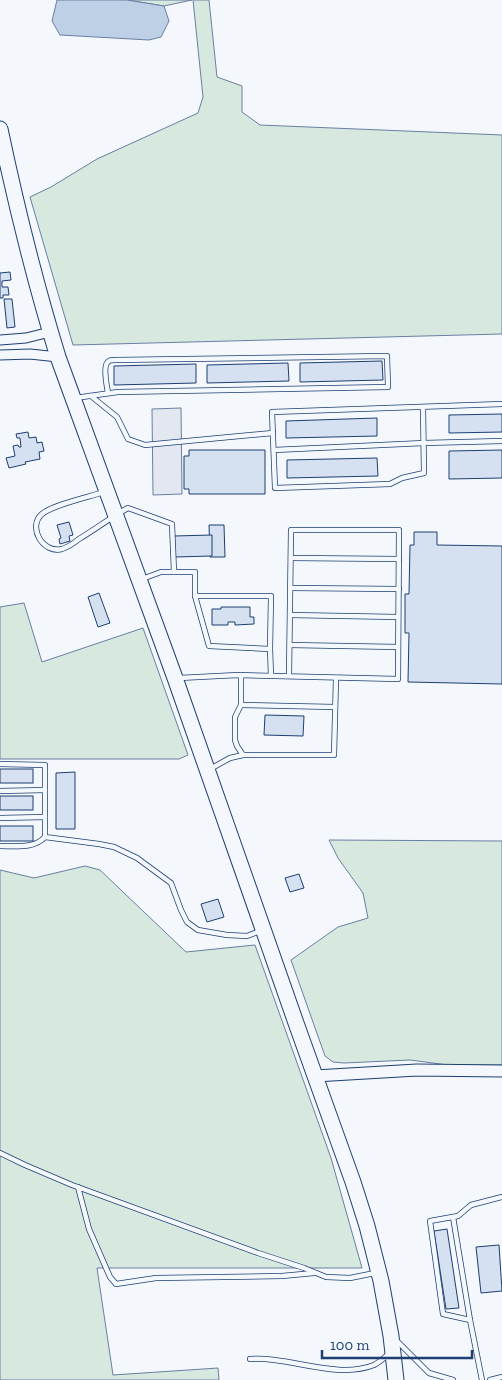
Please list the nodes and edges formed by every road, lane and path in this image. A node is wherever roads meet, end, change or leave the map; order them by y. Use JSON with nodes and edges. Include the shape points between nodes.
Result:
{"nodes":[{"id":1,"x":0,"y":128,"type":"edge"},
{"id":2,"x":50,"y":332,"type":"junction"},
{"id":3,"x":0,"y":340,"type":"edge"},
{"id":4,"x":0,"y":355,"type":"edge"},
{"id":5,"x":58,"y":357,"type":"junction"},
{"id":6,"x":108,"y":393,"type":"junction"},
{"id":7,"x":92,"y":396,"type":"junction"},
{"id":8,"x":73,"y":398,"type":"junction"},
{"id":9,"x":502,"y":404,"type":"edge"},
{"id":10,"x":423,"y":407,"type":"junction"},
{"id":11,"x":273,"y":433,"type":"junction"},
{"id":12,"x":502,"y":441,"type":"edge"},
{"id":13,"x":424,"y":442,"type":"junction"},
{"id":14,"x":274,"y":450,"type":"junction"},
{"id":15,"x":106,"y":492,"type":"junction"},
{"id":16,"x":115,"y":515,"type":"junction"},
{"id":17,"x":291,"y":558,"type":"junction"},
{"id":18,"x":399,"y":559,"type":"junction"},
{"id":19,"x":174,"y":572,"type":"junction"},
{"id":20,"x":138,"y":580,"type":"junction"},
{"id":21,"x":291,"y":588,"type":"junction"},
{"id":22,"x":398,"y":589,"type":"junction"},
{"id":23,"x":195,"y":596,"type":"junction"},
{"id":24,"x":290,"y":615,"type":"junction"},
{"id":25,"x":398,"y":618,"type":"junction"},
{"id":26,"x":290,"y":644,"type":"junction"},
{"id":27,"x":398,"y":647,"type":"junction"},
{"id":28,"x":270,"y":649,"type":"junction"},
{"id":29,"x":242,"y":675,"type":"junction"},
{"id":30,"x":271,"y":676,"type":"junction"},
{"id":31,"x":289,"y":676,"type":"junction"},
{"id":32,"x":175,"y":678,"type":"junction"},
{"id":33,"x":336,"y":678,"type":"junction"},
{"id":34,"x":241,"y":704,"type":"junction"},
{"id":35,"x":335,"y":707,"type":"junction"},
{"id":36,"x":243,"y":755,"type":"junction"},
{"id":37,"x":0,"y":764,"type":"edge"},
{"id":38,"x":207,"y":771,"type":"junction"},
{"id":39,"x":45,"y":790,"type":"junction"},
{"id":40,"x":0,"y":791,"type":"edge"},
{"id":41,"x":45,"y":817,"type":"junction"},
{"id":42,"x":0,"y":818,"type":"edge"},
{"id":43,"x":45,"y":837,"type":"junction"},
{"id":44,"x":0,"y":846,"type":"edge"},
{"id":45,"x":263,"y":930,"type":"junction"},
{"id":46,"x":502,"y":1071,"type":"edge"},
{"id":47,"x":315,"y":1076,"type":"junction"},
{"id":48,"x":0,"y":1153,"type":"edge"},
{"id":49,"x":78,"y":1187,"type":"junction"},
{"id":50,"x":502,"y":1197,"type":"edge"},
{"id":51,"x":453,"y":1217,"type":"junction"},
{"id":52,"x":315,"y":1272,"type":"junction"},
{"id":53,"x":379,"y":1273,"type":"junction"},
{"id":54,"x":470,"y":1320,"type":"junction"},
{"id":55,"x":392,"y":1343,"type":"junction"},
{"id":56,"x":250,"y":1359,"type":"dead end"},
{"id":57,"x":502,"y":1378,"type":"edge"},
{"id":58,"x":396,"y":1380,"type":"edge"},
{"id":59,"x":453,"y":1380,"type":"edge"},
{"id":60,"x":482,"y":1380,"type":"edge"},
{"id":61,"x":490,"y":1380,"type":"edge"}],
"edges":[{"from":1,"to":2,"type":"highway","via":[[16,204]]},
{"from":2,"to":3,"type":"street"},
{"from":2,"to":5,"type":"highway"},
{"from":4,"to":5,"type":"street"},
{"from":5,"to":8,"type":"highway"},
{"from":6,"to":6,"type":"lane","via":[[106,364],[114,360],[387,356],[388,387]]},
{"from":6,"to":7,"type":"lane"},
{"from":7,"to":8,"type":"lane"},
{"from":7,"to":11,"type":"lane","via":[[117,417],[128,439],[145,445]]},
{"from":8,"to":15,"type":"highway"},
{"from":9,"to":10,"type":"lane"},
{"from":10,"to":11,"type":"lane","via":[[272,412]]},
{"from":10,"to":13,"type":"lane"},
{"from":11,"to":14,"type":"lane"},
{"from":12,"to":13,"type":"lane"},
{"from":13,"to":14,"type":"lane"},
{"from":13,"to":14,"type":"lane","via":[[424,473],[390,484],[275,488]]},
{"from":15,"to":16,"type":"highway"},
{"from":15,"to":16,"type":"lane","via":[[49,509],[40,515],[37,534],[51,550],[62,549]]},
{"from":16,"to":19,"type":"lane","via":[[128,508],[172,524]]},
{"from":16,"to":20,"type":"highway"},
{"from":17,"to":18,"type":"lane"},
{"from":17,"to":18,"type":"lane","via":[[291,530],[399,530]]},
{"from":17,"to":21,"type":"lane"},
{"from":18,"to":22,"type":"lane"},
{"from":19,"to":20,"type":"lane","via":[[161,572]]},
{"from":19,"to":23,"type":"lane","via":[[194,572]]},
{"from":20,"to":32,"type":"highway"},
{"from":21,"to":22,"type":"lane"},
{"from":21,"to":24,"type":"lane"},
{"from":22,"to":25,"type":"lane"},
{"from":23,"to":28,"type":"lane","via":[[209,646]]},
{"from":23,"to":28,"type":"lane","via":[[271,596]]},
{"from":24,"to":25,"type":"lane"},
{"from":24,"to":26,"type":"lane"},
{"from":25,"to":27,"type":"lane"},
{"from":26,"to":27,"type":"lane"},
{"from":26,"to":31,"type":"lane"},
{"from":27,"to":33,"type":"lane","via":[[398,679]]},
{"from":28,"to":30,"type":"lane"},
{"from":29,"to":30,"type":"lane"},
{"from":29,"to":32,"type":"lane"},
{"from":29,"to":34,"type":"lane"},
{"from":30,"to":31,"type":"lane"},
{"from":31,"to":33,"type":"lane"},
{"from":32,"to":38,"type":"highway"},
{"from":33,"to":35,"type":"lane"},
{"from":34,"to":35,"type":"lane"},
{"from":34,"to":36,"type":"lane","via":[[236,717],[235,740]]},
{"from":35,"to":36,"type":"lane","via":[[334,755]]},
{"from":36,"to":38,"type":"lane","via":[[230,758]]},
{"from":37,"to":39,"type":"lane","via":[[45,765]]},
{"from":38,"to":45,"type":"highway"},
{"from":39,"to":40,"type":"lane"},
{"from":39,"to":41,"type":"lane"},
{"from":41,"to":42,"type":"lane"},
{"from":41,"to":43,"type":"lane"},
{"from":43,"to":44,"type":"lane","via":[[38,844]]},
{"from":43,"to":45,"type":"lane","via":[[114,847],[137,858],[171,883],[187,922],[198,930],[247,936]]},
{"from":45,"to":47,"type":"highway"},
{"from":46,"to":47,"type":"street","via":[[417,1070]]},
{"from":47,"to":53,"type":"highway","via":[[353,1182]]},
{"from":48,"to":49,"type":"lane"},
{"from":49,"to":52,"type":"lane"},
{"from":49,"to":52,"type":"lane","via":[[89,1229],[116,1284],[156,1278],[282,1276]]},
{"from":50,"to":51,"type":"lane","via":[[471,1205]]},
{"from":51,"to":54,"type":"lane"},
{"from":51,"to":54,"type":"lane","via":[[430,1221],[442,1314]]},
{"from":52,"to":53,"type":"lane","via":[[326,1277],[350,1278]]},
{"from":53,"to":55,"type":"highway"},
{"from":54,"to":60,"type":"lane"},
{"from":55,"to":56,"type":"lane","via":[[376,1364],[347,1370]]},
{"from":55,"to":58,"type":"highway"},
{"from":55,"to":59,"type":"lane","via":[[429,1373]]},
{"from":57,"to":61,"type":"lane"}]}
